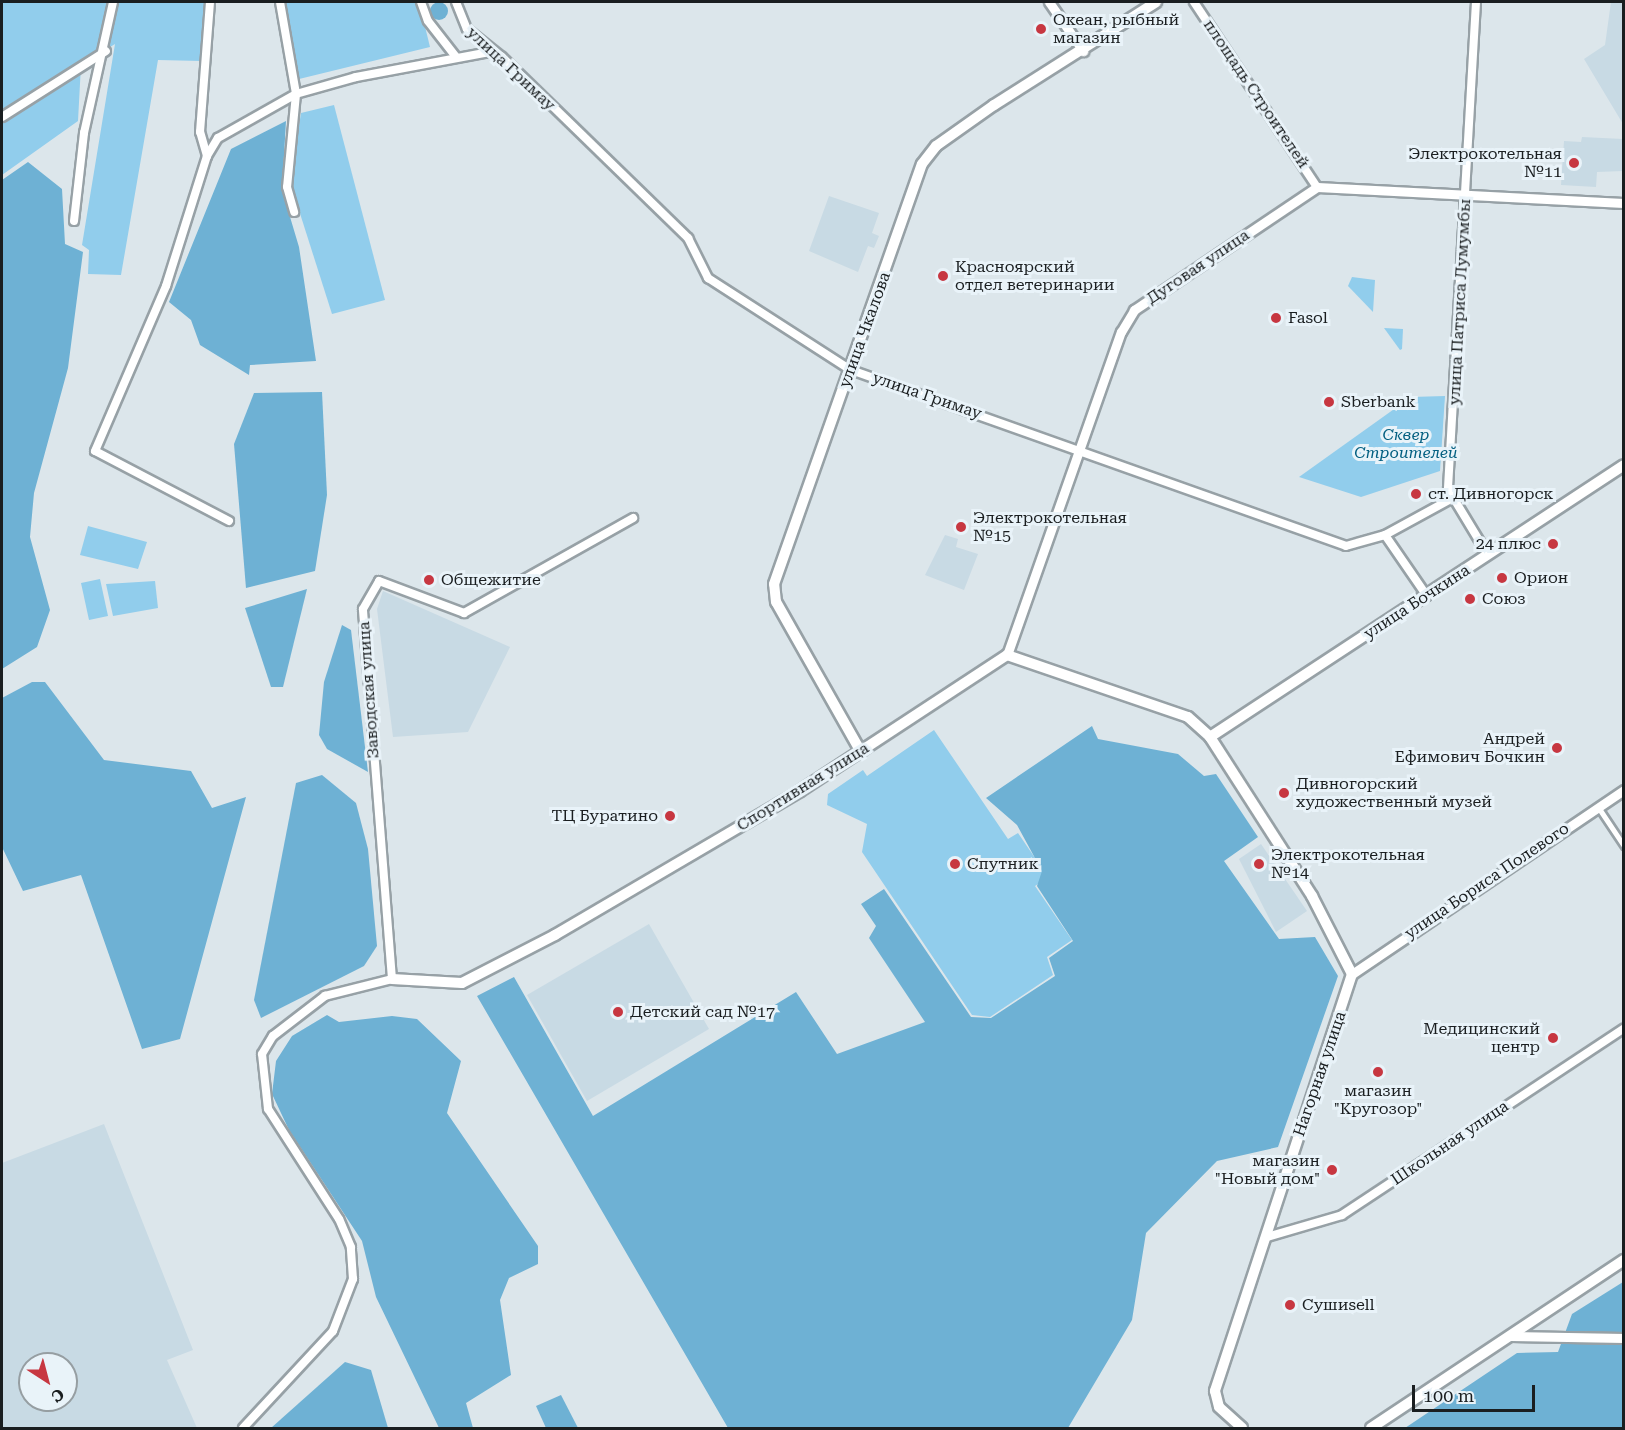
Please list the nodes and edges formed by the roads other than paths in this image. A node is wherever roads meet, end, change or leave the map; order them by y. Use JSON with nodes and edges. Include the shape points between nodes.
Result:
{"nodes":[{"id":1,"x":113,"y":2,"type":"edge"},
{"id":2,"x":210,"y":2,"type":"edge"},
{"id":3,"x":280,"y":2,"type":"edge"},
{"id":4,"x":421,"y":2,"type":"edge"},
{"id":5,"x":456,"y":2,"type":"edge"},
{"id":6,"x":1049,"y":2,"type":"edge"},
{"id":7,"x":1156,"y":2,"type":"edge"},
{"id":8,"x":1194,"y":2,"type":"edge"},
{"id":9,"x":1476,"y":2,"type":"edge"},
{"id":10,"x":106,"y":51,"type":"junction"},
{"id":11,"x":1083,"y":51,"type":"junction"},
{"id":12,"x":490,"y":52,"type":"junction"},
{"id":13,"x":456,"y":57,"type":"junction"},
{"id":14,"x":296,"y":94,"type":"junction"},
{"id":15,"x":2,"y":117,"type":"edge"},
{"id":16,"x":207,"y":156,"type":"junction"},
{"id":17,"x":1317,"y":187,"type":"junction"},
{"id":18,"x":1466,"y":196,"type":"junction"},
{"id":19,"x":1622,"y":206,"type":"edge"},
{"id":20,"x":294,"y":212,"type":"dead end"},
{"id":21,"x":74,"y":221,"type":"dead end"},
{"id":22,"x":851,"y":370,"type":"junction"},
{"id":23,"x":1081,"y":450,"type":"junction"},
{"id":24,"x":1623,"y":465,"type":"edge"},
{"id":25,"x":1451,"y":499,"type":"junction"},
{"id":26,"x":633,"y":518,"type":"dead end"},
{"id":27,"x":229,"y":521,"type":"dead end"},
{"id":28,"x":1385,"y":536,"type":"junction"},
{"id":29,"x":1488,"y":555,"type":"junction"},
{"id":30,"x":1427,"y":596,"type":"junction"},
{"id":31,"x":1007,"y":655,"type":"junction"},
{"id":32,"x":1210,"y":738,"type":"junction"},
{"id":33,"x":861,"y":752,"type":"junction"},
{"id":34,"x":1623,"y":790,"type":"edge"},
{"id":35,"x":1598,"y":807,"type":"junction"},
{"id":36,"x":1623,"y":846,"type":"edge"},
{"id":37,"x":1352,"y":974,"type":"junction"},
{"id":38,"x":392,"y":979,"type":"junction"},
{"id":39,"x":1623,"y":1028,"type":"edge"},
{"id":40,"x":1267,"y":1237,"type":"junction"},
{"id":41,"x":1623,"y":1260,"type":"edge"},
{"id":42,"x":1511,"y":1336,"type":"junction"},
{"id":43,"x":1623,"y":1338,"type":"edge"},
{"id":44,"x":243,"y":1428,"type":"edge"},
{"id":45,"x":1242,"y":1428,"type":"edge"},
{"id":46,"x":1371,"y":1428,"type":"edge"}],
"edges":[{"from":1,"to":10,"type":"street"},
{"from":2,"to":16,"type":"street","via":[[200,132]]},
{"from":3,"to":14,"type":"street"},
{"from":4,"to":13,"type":"street","via":[[428,21]]},
{"from":5,"to":12,"type":"street","name":"улица Гримау","via":[[466,29]]},
{"from":6,"to":11,"type":"street"},
{"from":7,"to":11,"type":"main road","name":"улица Чкалова"},
{"from":8,"to":17,"type":"street","name":"площадь Строителей"},
{"from":9,"to":18,"type":"street","name":"улица Патриса Лумумбы"},
{"from":10,"to":15,"type":"street"},
{"from":10,"to":21,"type":"street","via":[[84,133]]},
{"from":11,"to":22,"type":"main road","name":"улица Чкалова","via":[[994,105],[927,156]]},
{"from":12,"to":13,"type":"street"},
{"from":12,"to":22,"type":"street","name":"улица Гримау","via":[[502,57],[688,238],[708,278]]},
{"from":13,"to":14,"type":"street"},
{"from":14,"to":16,"type":"street","via":[[218,138]]},
{"from":14,"to":20,"type":"street","via":[[287,187]]},
{"from":16,"to":27,"type":"street","via":[[166,286],[94,451]]},
{"from":17,"to":18,"type":"street"},
{"from":17,"to":23,"type":"street","name":"Дуговая улица","via":[[1131,313]]},
{"from":18,"to":19,"type":"street"},
{"from":18,"to":25,"type":"street","name":"улица Патриса Лумумбы"},
{"from":22,"to":23,"type":"street","name":"улица Гримау"},
{"from":22,"to":33,"type":"main road","name":"улица Чкалова","via":[[773,592]]},
{"from":23,"to":28,"type":"street","name":"улица Гримау","via":[[1346,546]]},
{"from":23,"to":31,"type":"street","name":"Дуговая улица"},
{"from":24,"to":29,"type":"main road","name":"улица Бочкина"},
{"from":25,"to":28,"type":"street","name":"улица Гримау"},
{"from":25,"to":29,"type":"street"},
{"from":26,"to":38,"type":"street","name":"Заводская улица","via":[[464,613],[379,581],[363,609]]},
{"from":28,"to":30,"type":"street"},
{"from":29,"to":30,"type":"main road","name":"улица Бочкина"},
{"from":30,"to":32,"type":"main road","name":"улица Бочкина"},
{"from":31,"to":32,"type":"main road","via":[[1188,717]]},
{"from":31,"to":33,"type":"main road","name":"Спортивная улица"},
{"from":32,"to":37,"type":"main road","via":[[1336,935]]},
{"from":33,"to":38,"type":"main road","name":"Спортивная улица","via":[[614,901],[462,983]]},
{"from":34,"to":35,"type":"street","name":"улица Бориса Полевого"},
{"from":35,"to":36,"type":"street"},
{"from":35,"to":37,"type":"street","name":"улица Бориса Полевого"},
{"from":37,"to":40,"type":"main road","name":"Нагорная улица"},
{"from":38,"to":44,"type":"street","via":[[324,996],[273,1036],[262,1054],[271,1117],[339,1219],[351,1247],[352,1278],[333,1331]]},
{"from":39,"to":40,"type":"street","name":"Школьная улица","via":[[1342,1215]]},
{"from":40,"to":45,"type":"main road","name":"Нагорная улица","via":[[1215,1391],[1219,1407]]},
{"from":41,"to":42,"type":"main road"},
{"from":42,"to":43,"type":"street"},
{"from":42,"to":46,"type":"main road"}]}
